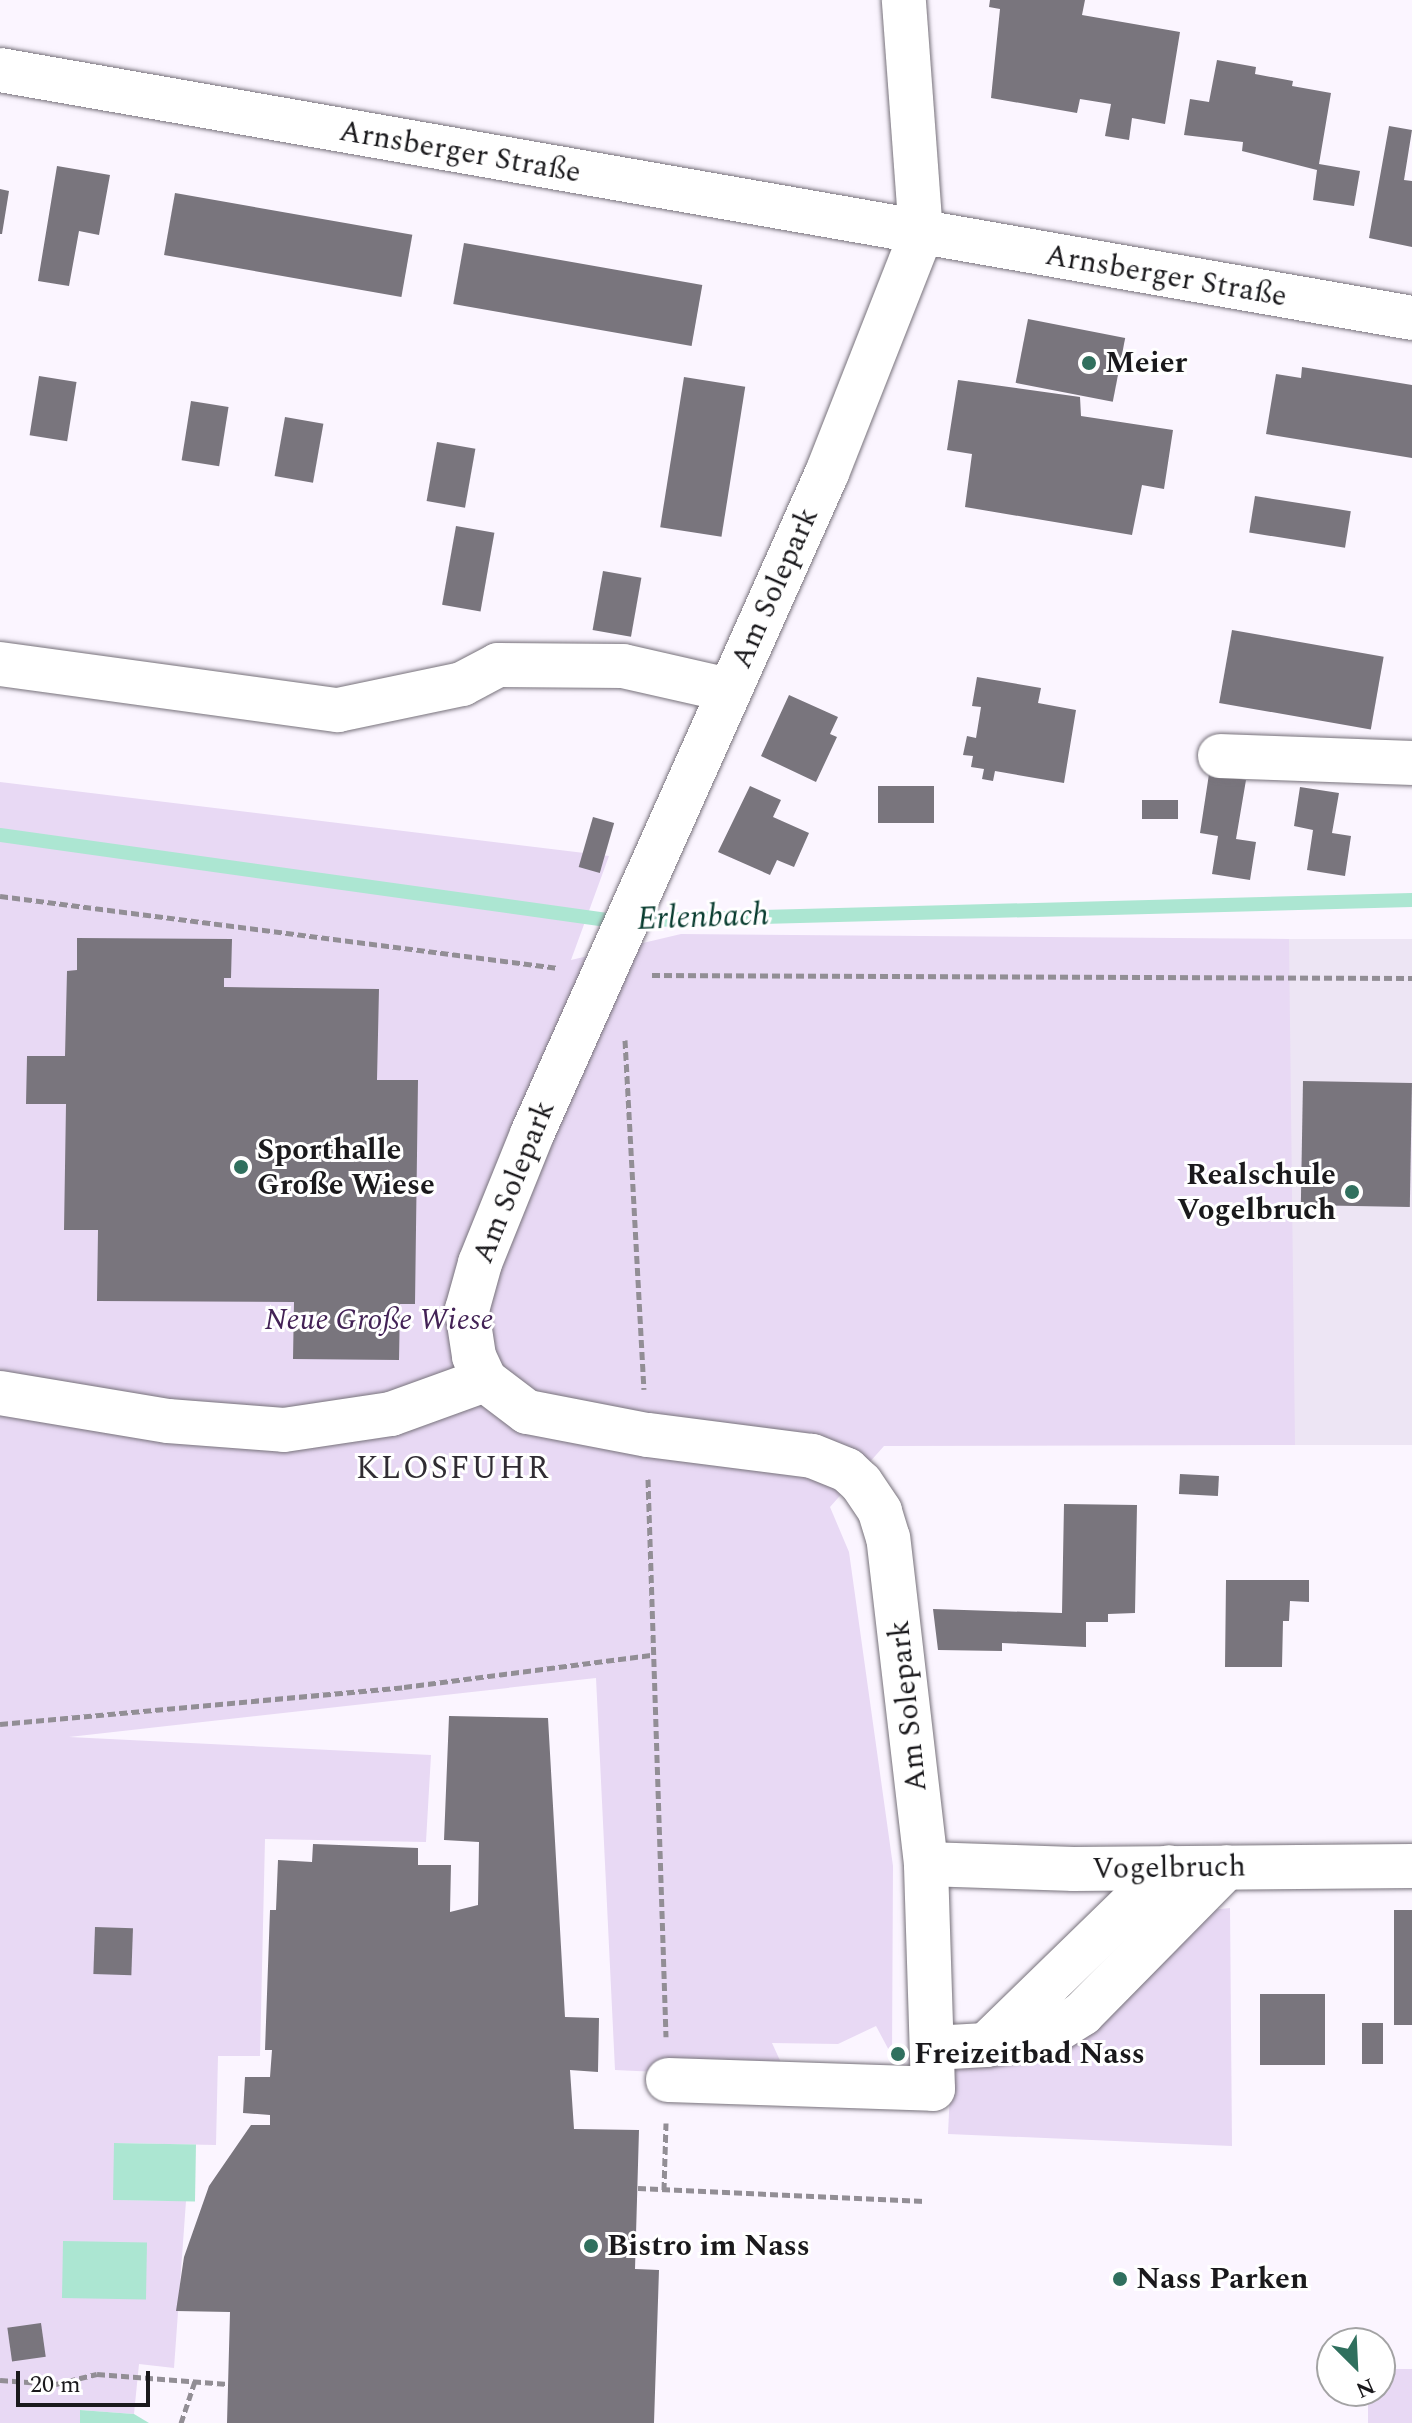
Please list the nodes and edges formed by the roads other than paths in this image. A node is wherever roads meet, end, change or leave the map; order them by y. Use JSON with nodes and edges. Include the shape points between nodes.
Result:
{"nodes":[{"id":1,"x":904,"y":0,"type":"edge"},
{"id":2,"x":0,"y":70,"type":"edge"},
{"id":3,"x":921,"y":234,"type":"junction"},
{"id":4,"x":1412,"y":318,"type":"edge"},
{"id":5,"x":0,"y":664,"type":"edge"},
{"id":6,"x":729,"y":690,"type":"junction"},
{"id":7,"x":1220,"y":756,"type":"dead end"},
{"id":8,"x":1412,"y":763,"type":"edge"},
{"id":9,"x":485,"y":1380,"type":"junction"},
{"id":10,"x":0,"y":1393,"type":"edge"},
{"id":11,"x":926,"y":1864,"type":"junction"},
{"id":12,"x":1412,"y":1866,"type":"edge"},
{"id":13,"x":1169,"y":1867,"type":"junction"},
{"id":14,"x":1227,"y":1867,"type":"junction"},
{"id":15,"x":986,"y":2045,"type":"junction"},
{"id":16,"x":932,"y":2068,"type":"junction"},
{"id":17,"x":668,"y":2080,"type":"road end"}],
"edges":[{"from":1,"to":3,"type":"street"},
{"from":2,"to":3,"type":"street","name":"Arnsberger Straße"},
{"from":3,"to":4,"type":"street","name":"Arnsberger Straße"},
{"from":3,"to":6,"type":"street","name":"Am Solepark","via":[[827,473]]},
{"from":5,"to":6,"type":"street","via":[[338,710],[462,684],[498,665],[623,666]]},
{"from":6,"to":9,"type":"street","name":"Am Solepark","via":[[613,974],[532,1134],[471,1289],[469,1329]]},
{"from":7,"to":8,"type":"street"},
{"from":9,"to":10,"type":"street","via":[[391,1414],[284,1430],[168,1421]]},
{"from":9,"to":11,"type":"street","name":"Am Solepark","via":[[527,1412],[647,1435],[812,1456],[847,1470],[873,1499],[888,1538]]},
{"from":11,"to":13,"type":"street","name":"Vogelbruch"},
{"from":11,"to":16,"type":"street","name":"Am Solepark"},
{"from":12,"to":14,"type":"street","name":"Vogelbruch"},
{"from":13,"to":14,"type":"street","name":"Vogelbruch"},
{"from":13,"to":15,"type":"street"},
{"from":14,"to":15,"type":"street","via":[[1082,2014],[1050,2034]]},
{"from":15,"to":16,"type":"street"},
{"from":16,"to":17,"type":"street"}]}
